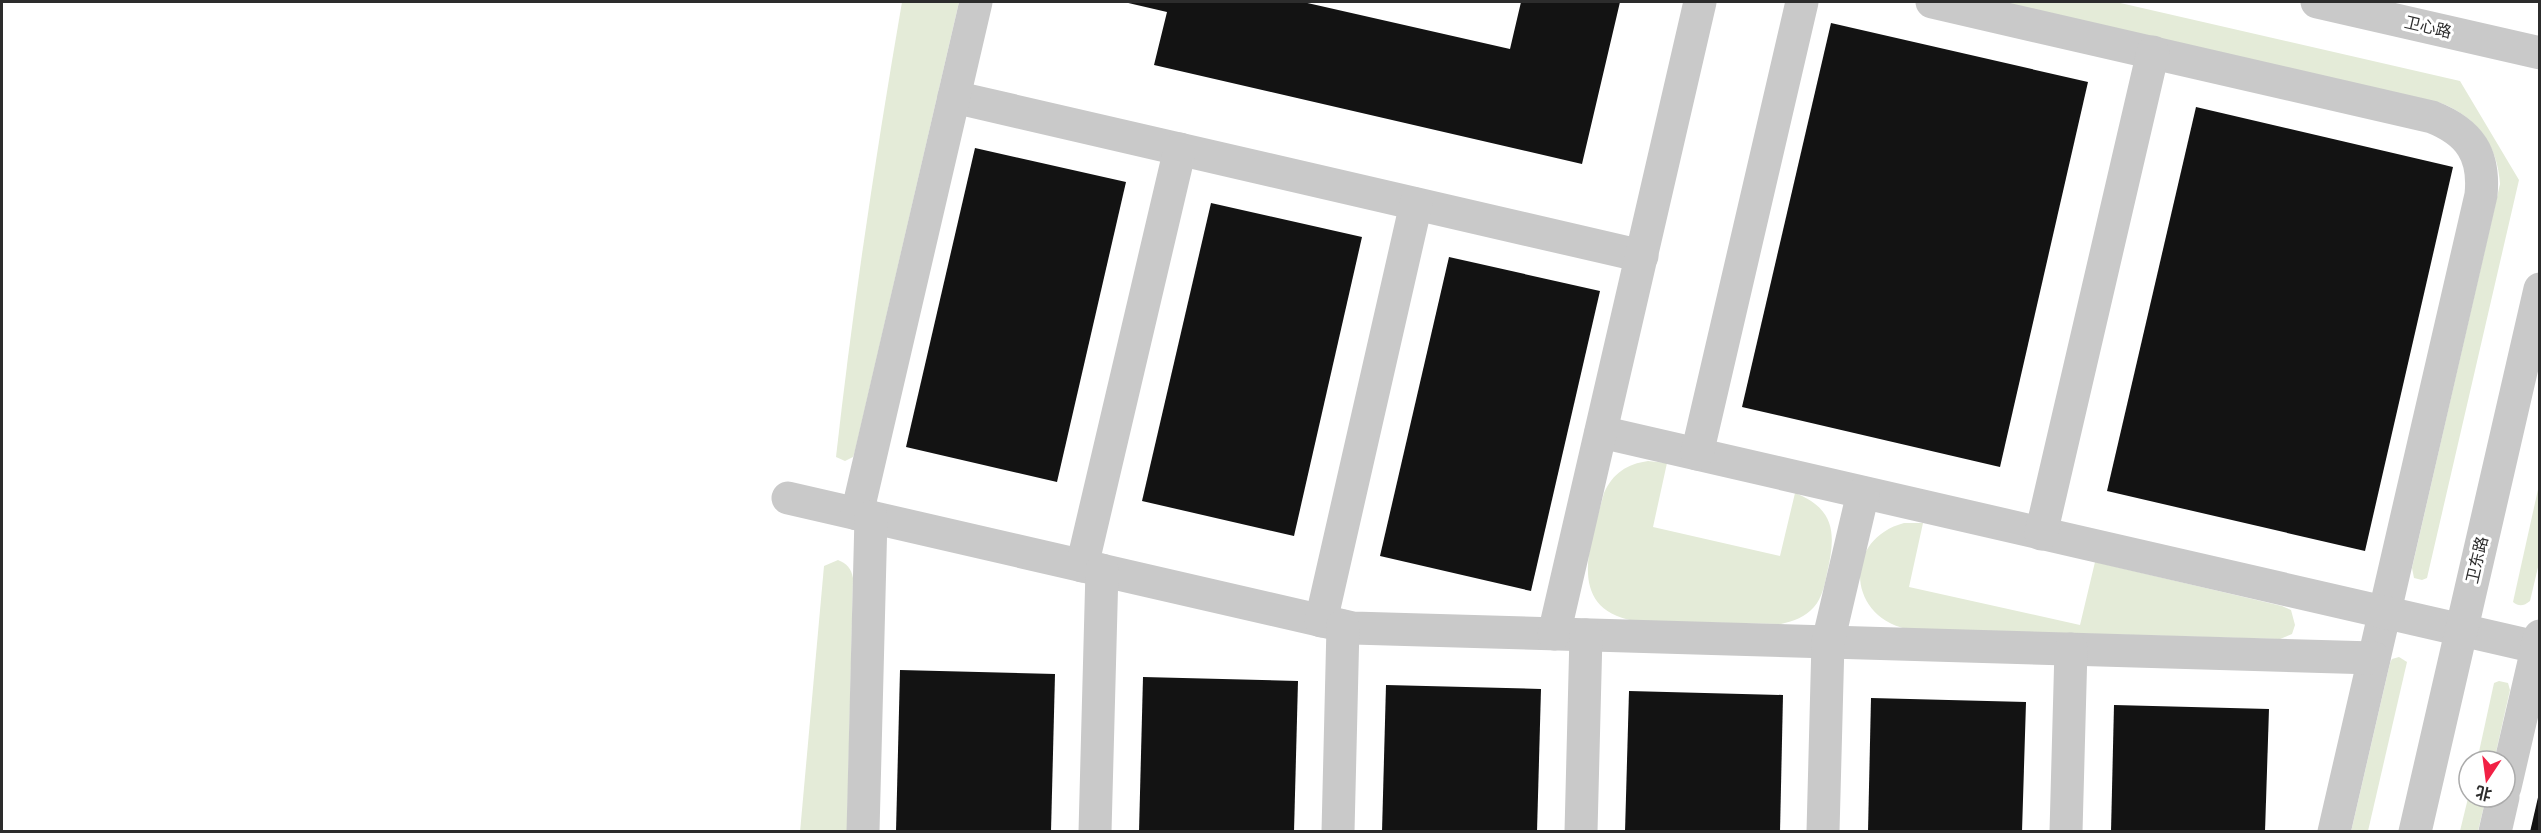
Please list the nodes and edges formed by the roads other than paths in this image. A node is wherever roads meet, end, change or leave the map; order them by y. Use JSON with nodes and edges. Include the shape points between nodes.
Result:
{"nodes":[{"id":1,"x":976,"y":2,"type":"edge"},
{"id":2,"x":1700,"y":2,"type":"edge"},
{"id":3,"x":1802,"y":2,"type":"edge"},
{"id":4,"x":1932,"y":2,"type":"edge"},
{"id":5,"x":2316,"y":2,"type":"edge"},
{"id":6,"x":2153,"y":52,"type":"junction"},
{"id":7,"x":2540,"y":53,"type":"edge"},
{"id":8,"x":954,"y":97,"type":"junction"},
{"id":9,"x":1180,"y":150,"type":"junction"},
{"id":10,"x":1416,"y":204,"type":"junction"},
{"id":11,"x":1642,"y":256,"type":"junction"},
{"id":12,"x":2540,"y":289,"type":"edge"},
{"id":13,"x":1601,"y":432,"type":"junction"},
{"id":14,"x":1697,"y":454,"type":"junction"},
{"id":15,"x":1863,"y":493,"type":"junction"},
{"id":16,"x":788,"y":498,"type":"dead end"},
{"id":17,"x":864,"y":515,"type":"junction"},
{"id":18,"x":2041,"y":534,"type":"junction"},
{"id":19,"x":1092,"y":568,"type":"junction"},
{"id":20,"x":2385,"y":613,"type":"junction"},
{"id":21,"x":1332,"y":623,"type":"junction"},
{"id":22,"x":2461,"y":631,"type":"junction"},
{"id":23,"x":1570,"y":635,"type":"junction"},
{"id":24,"x":1828,"y":642,"type":"junction"},
{"id":25,"x":2539,"y":644,"type":"edge"},
{"id":26,"x":2071,"y":649,"type":"junction"},
{"id":27,"x":2374,"y":658,"type":"junction"},
{"id":28,"x":2514,"y":749,"type":"edge"},
{"id":29,"x":2500,"y":809,"type":"edge"},
{"id":30,"x":863,"y":831,"type":"edge"},
{"id":31,"x":1095,"y":831,"type":"edge"},
{"id":32,"x":1338,"y":831,"type":"edge"},
{"id":33,"x":1581,"y":831,"type":"edge"},
{"id":34,"x":1823,"y":831,"type":"edge"},
{"id":35,"x":2066,"y":831,"type":"edge"},
{"id":36,"x":2334,"y":831,"type":"edge"},
{"id":37,"x":2415,"y":831,"type":"edge"},
{"id":38,"x":2495,"y":831,"type":"edge"}],
"edges":[{"from":1,"to":8,"type":"street"},
{"from":2,"to":11,"type":"street"},
{"from":3,"to":14,"type":"street"},
{"from":4,"to":6,"type":"street"},
{"from":5,"to":7,"type":"street","name":"卫心路"},
{"from":6,"to":18,"type":"street"},
{"from":6,"to":20,"type":"street","via":[[2432,117],[2458,130],[2477,156],[2483,176],[2481,195]]},
{"from":8,"to":9,"type":"street"},
{"from":8,"to":17,"type":"street"},
{"from":9,"to":10,"type":"street"},
{"from":9,"to":19,"type":"street"},
{"from":10,"to":11,"type":"street"},
{"from":10,"to":21,"type":"street"},
{"from":11,"to":13,"type":"street"},
{"from":12,"to":22,"type":"street","name":"卫东路"},
{"from":13,"to":14,"type":"street"},
{"from":13,"to":23,"type":"street"},
{"from":14,"to":15,"type":"street"},
{"from":15,"to":18,"type":"street"},
{"from":15,"to":24,"type":"street"},
{"from":16,"to":17,"type":"street"},
{"from":17,"to":19,"type":"street"},
{"from":17,"to":30,"type":"street"},
{"from":18,"to":20,"type":"street"},
{"from":19,"to":21,"type":"street"},
{"from":19,"to":31,"type":"street"},
{"from":20,"to":22,"type":"street"},
{"from":20,"to":27,"type":"street"},
{"from":21,"to":23,"type":"street","via":[[1353,628]]},
{"from":21,"to":32,"type":"street"},
{"from":22,"to":25,"type":"street"},
{"from":22,"to":37,"type":"street","name":"卫东路"},
{"from":23,"to":24,"type":"street"},
{"from":23,"to":33,"type":"street"},
{"from":24,"to":26,"type":"street"},
{"from":24,"to":34,"type":"street"},
{"from":25,"to":28,"type":"street"},
{"from":26,"to":27,"type":"street"},
{"from":26,"to":35,"type":"street"},
{"from":27,"to":36,"type":"street"},
{"from":29,"to":38,"type":"street"}]}
